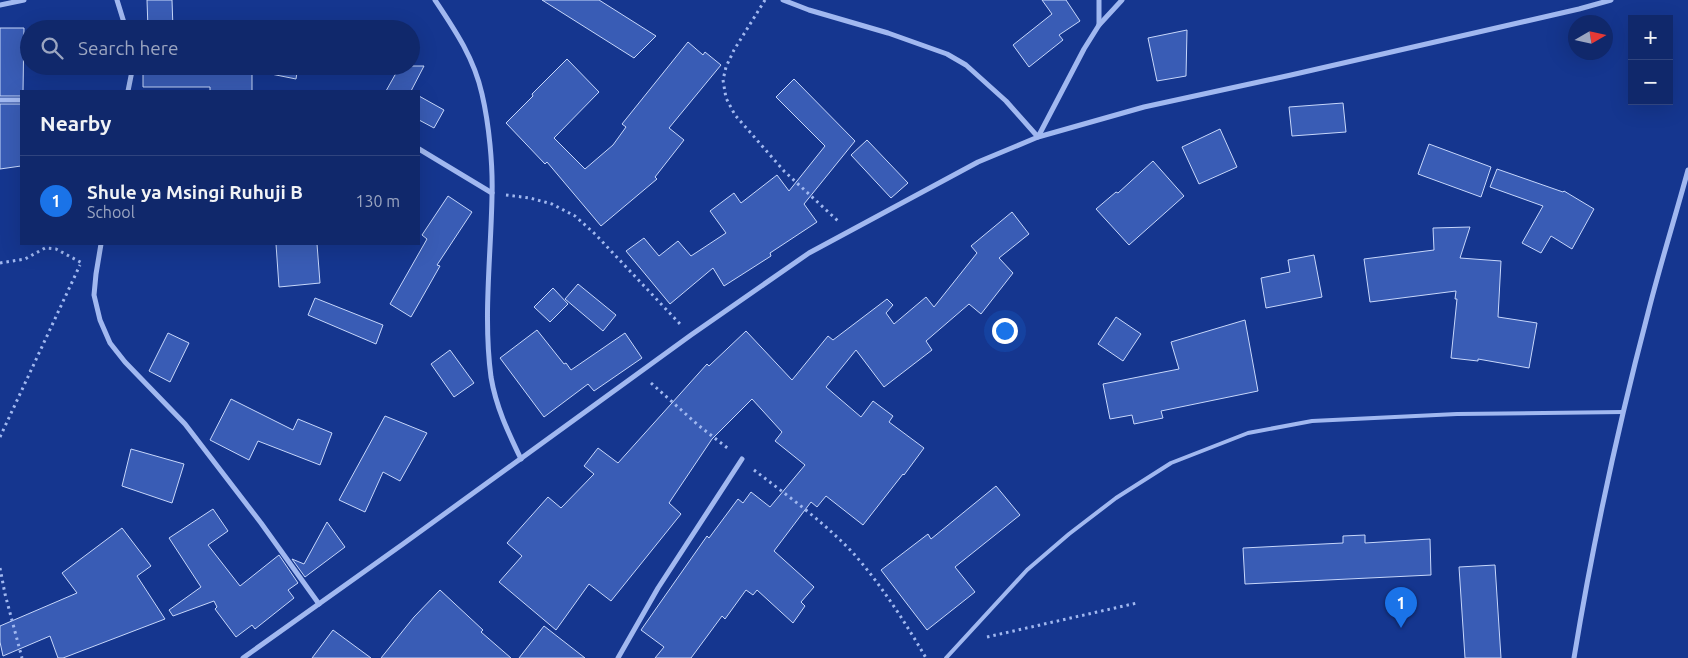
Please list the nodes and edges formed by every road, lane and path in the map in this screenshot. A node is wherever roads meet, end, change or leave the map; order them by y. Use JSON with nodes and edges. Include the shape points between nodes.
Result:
{"nodes":[{"id":1,"x":24,"y":0,"type":"edge"},
{"id":2,"x":117,"y":0,"type":"edge"},
{"id":3,"x":435,"y":0,"type":"edge"},
{"id":4,"x":765,"y":0,"type":"edge"},
{"id":5,"x":783,"y":0,"type":"edge"},
{"id":6,"x":1099,"y":0,"type":"edge"},
{"id":7,"x":1122,"y":0,"type":"edge"},
{"id":8,"x":1612,"y":0,"type":"edge"},
{"id":9,"x":0,"y":5,"type":"edge"},
{"id":10,"x":123,"y":20,"type":"edge"},
{"id":11,"x":1099,"y":25,"type":"junction"},
{"id":12,"x":131,"y":75,"type":"edge"},
{"id":13,"x":128,"y":90,"type":"edge"},
{"id":14,"x":0,"y":100,"type":"edge"},
{"id":15,"x":20,"y":100,"type":"edge"},
{"id":16,"x":1038,"y":138,"type":"junction"},
{"id":17,"x":420,"y":150,"type":"edge"},
{"id":18,"x":1688,"y":170,"type":"edge"},
{"id":19,"x":492,"y":193,"type":"junction"},
{"id":20,"x":850,"y":231,"type":"junction"},
{"id":21,"x":101,"y":245,"type":"edge"},
{"id":22,"x":81,"y":262,"type":"junction"},
{"id":23,"x":0,"y":263,"type":"edge"},
{"id":24,"x":96,"y":274,"type":"junction"},
{"id":25,"x":691,"y":335,"type":"junction"},
{"id":26,"x":639,"y":373,"type":"junction"},
{"id":27,"x":1623,"y":412,"type":"junction"},
{"id":28,"x":0,"y":437,"type":"edge"},
{"id":29,"x":521,"y":459,"type":"junction"},
{"id":30,"x":742,"y":459,"type":"junction"},
{"id":31,"x":0,"y":568,"type":"edge"},
{"id":32,"x":1137,"y":603,"type":"dead end"},
{"id":33,"x":319,"y":604,"type":"junction"},
{"id":34,"x":961,"y":641,"type":"junction"},
{"id":35,"x":22,"y":658,"type":"edge"},
{"id":36,"x":243,"y":658,"type":"edge"},
{"id":37,"x":618,"y":658,"type":"edge"},
{"id":38,"x":926,"y":658,"type":"edge"},
{"id":39,"x":946,"y":658,"type":"edge"},
{"id":40,"x":1574,"y":658,"type":"edge"}],
"edges":[{"from":1,"to":9,"type":"street"},
{"from":2,"to":10,"type":"street"},
{"from":3,"to":19,"type":"street","via":[[465,46],[482,93]]},
{"from":4,"to":20,"type":"path","via":[[726,67],[723,80],[726,98],[735,115],[784,171]]},
{"from":5,"to":16,"type":"street","via":[[947,54],[966,65],[1006,101]]},
{"from":6,"to":11,"type":"street"},
{"from":7,"to":11,"type":"street"},
{"from":8,"to":16,"type":"street","via":[[1291,76],[1144,107]]},
{"from":11,"to":16,"type":"street"},
{"from":12,"to":13,"type":"street"},
{"from":14,"to":15,"type":"street"},
{"from":16,"to":20,"type":"street","via":[[978,162]]},
{"from":17,"to":19,"type":"street"},
{"from":18,"to":27,"type":"street"},
{"from":19,"to":25,"type":"path","via":[[538,200],[575,216]]},
{"from":19,"to":29,"type":"street","via":[[487,333],[491,378],[500,415]]},
{"from":20,"to":25,"type":"street","via":[[809,253]]},
{"from":21,"to":24,"type":"street"},
{"from":22,"to":23,"type":"path","via":[[56,249],[45,248],[25,259]]},
{"from":22,"to":24,"type":"path"},
{"from":22,"to":28,"type":"path"},
{"from":24,"to":33,"type":"street","via":[[94,295],[110,343],[184,424]]},
{"from":25,"to":26,"type":"street"},
{"from":26,"to":29,"type":"street"},
{"from":26,"to":30,"type":"path","via":[[698,426]]},
{"from":27,"to":34,"type":"lane","via":[[1457,414],[1312,421],[1248,433],[1171,463],[1116,498],[1027,570]]},
{"from":27,"to":40,"type":"street"},
{"from":29,"to":33,"type":"street"},
{"from":30,"to":37,"type":"street","via":[[658,588]]},
{"from":30,"to":38,"type":"path","via":[[827,528],[854,555],[887,596]]},
{"from":31,"to":35,"type":"path"},
{"from":32,"to":34,"type":"path","via":[[1003,635]]},
{"from":33,"to":36,"type":"street"},
{"from":34,"to":39,"type":"lane"}]}
